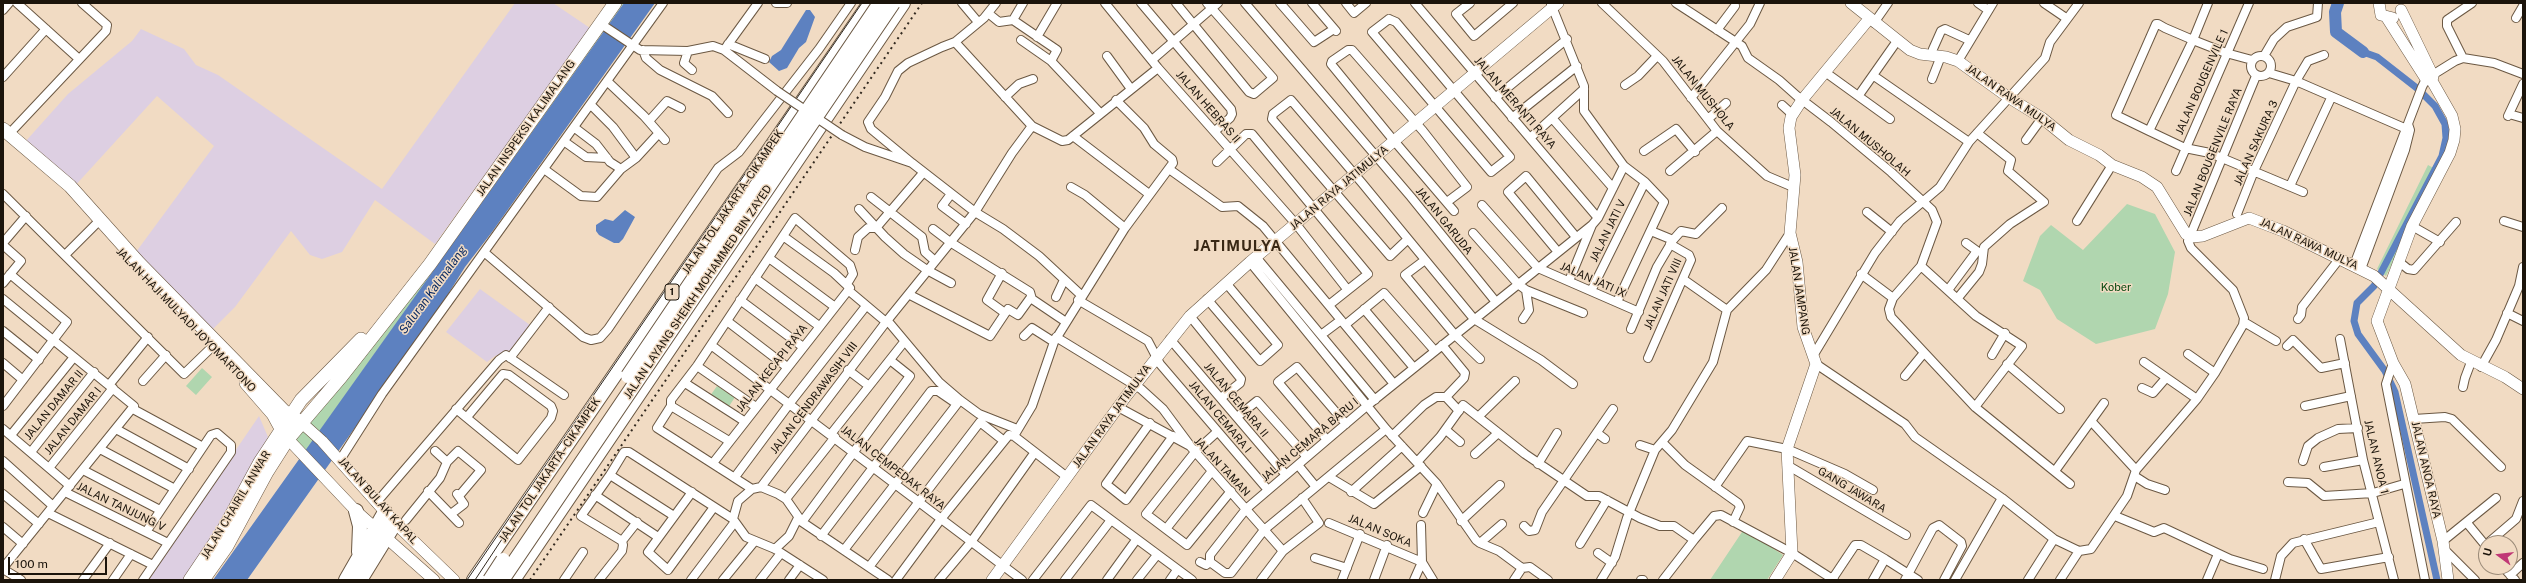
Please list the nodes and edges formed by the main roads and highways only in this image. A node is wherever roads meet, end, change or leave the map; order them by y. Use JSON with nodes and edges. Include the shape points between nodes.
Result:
{"nodes":[{"id":1,"x":615,"y":3,"type":"edge"},
{"id":2,"x":870,"y":3,"type":"edge"},
{"id":3,"x":880,"y":3,"type":"edge"},
{"id":4,"x":893,"y":3,"type":"edge"},
{"id":5,"x":903,"y":3,"type":"edge"},
{"id":6,"x":1851,"y":3,"type":"edge"},
{"id":7,"x":2379,"y":3,"type":"edge"},
{"id":8,"x":1554,"y":4,"type":"edge"},
{"id":9,"x":2402,"y":6,"type":"edge"},
{"id":10,"x":2387,"y":18,"type":"junction"},
{"id":11,"x":1871,"y":21,"type":"junction"},
{"id":12,"x":2428,"y":81,"type":"junction"},
{"id":13,"x":5,"y":131,"type":"edge"},
{"id":14,"x":29,"y":152,"type":"junction"},
{"id":15,"x":2386,"y":286,"type":"junction"},
{"id":16,"x":353,"y":356,"type":"junction"},
{"id":17,"x":2523,"y":389,"type":"edge"},
{"id":18,"x":290,"y":416,"type":"junction"},
{"id":19,"x":305,"y":425,"type":"junction"},
{"id":20,"x":288,"y":439,"type":"junction"},
{"id":21,"x":380,"y":507,"type":"junction"},
{"id":22,"x":356,"y":510,"type":"junction"},
{"id":23,"x":400,"y":521,"type":"junction"},
{"id":24,"x":374,"y":528,"type":"junction"},
{"id":25,"x":385,"y":538,"type":"junction"},
{"id":26,"x":358,"y":557,"type":"junction"},
{"id":27,"x":190,"y":580,"type":"edge"},
{"id":28,"x":203,"y":580,"type":"edge"},
{"id":29,"x":346,"y":580,"type":"edge"},
{"id":30,"x":360,"y":580,"type":"edge"},
{"id":31,"x":434,"y":580,"type":"edge"},
{"id":32,"x":454,"y":580,"type":"edge"},
{"id":33,"x":474,"y":580,"type":"edge"},
{"id":34,"x":490,"y":580,"type":"edge"},
{"id":35,"x":502,"y":580,"type":"edge"},
{"id":36,"x":514,"y":580,"type":"edge"},
{"id":37,"x":992,"y":580,"type":"edge"},
{"id":38,"x":1776,"y":580,"type":"edge"},
{"id":39,"x":2448,"y":580,"type":"edge"}],
"edges":[{"from":1,"to":16,"type":"main road","name":"JALAN INSPEKSI KALIMALANG","via":[[602,25],[437,253]]},
{"from":2,"to":33,"type":"highway","name":"JALAN TOL JAKARTA–CIKAMPEK","number":"1"},
{"from":3,"to":34,"type":"highway","name":"JALAN LAYANG SHEIKH MOHAMMED BIN ZAYED","number":"1","bridge":true},
{"from":4,"to":35,"type":"highway","name":"JALAN LAYANG SHEIKH MOHAMMED BIN ZAYED","number":"1","bridge":true},
{"from":5,"to":36,"type":"highway"},
{"from":6,"to":11,"type":"main road","name":"JALAN RAWA MULYA"},
{"from":7,"to":10,"type":"main road","via":[[2380,12]]},
{"from":8,"to":37,"type":"main road","name":"JALAN RAYA JATIMULYA","via":[[1190,316],[1118,407]]},
{"from":9,"to":10,"type":"main road","via":[[2395,17]]},
{"from":9,"to":12,"type":"main road"},
{"from":10,"to":12,"type":"main road"},
{"from":11,"to":15,"type":"main road","name":"JALAN RAWA MULYA","via":[[1897,41],[1920,54],[1937,53],[1958,61],[2042,118],[2069,140],[2157,187],[2184,231],[2190,236],[2211,234],[2243,220],[2252,219],[2340,258],[2374,276]]},
{"from":11,"to":38,"type":"main road","name":"JALAN JAMPANG","via":[[1802,100],[1793,114],[1789,128],[1794,166],[1790,233],[1797,262],[1802,327],[1814,360],[1787,449],[1792,553]]},
{"from":12,"to":15,"type":"main road","name":"JALAN ANOA RAYA","via":[[2452,116],[2455,135],[2450,153],[2412,226]]},
{"from":13,"to":14,"type":"main road","name":"JALAN HAJI MULYADI JOYOMARTONO"},
{"from":14,"to":18,"type":"main road","name":"JALAN HAJI MULYADI JOYOMARTONO","via":[[70,186],[139,263]]},
{"from":14,"to":20,"type":"main road","name":"JALAN HAJI MULYADI JOYOMARTONO","via":[[55,184],[66,190],[134,268],[256,393]]},
{"from":15,"to":17,"type":"main road","name":"JALAN RAWA MULYA","via":[[2440,338],[2476,364],[2505,377]]},
{"from":15,"to":39,"type":"main road","name":"JALAN ANOA RAYA","via":[[2376,321],[2391,368],[2405,384],[2444,545]]},
{"from":16,"to":18,"type":"main road","name":"JALAN INSPEKSI KALIMALANG","via":[[301,400]]},
{"from":16,"to":19,"type":"main road","name":"JALAN INSPEKSI KALIMALANG"},
{"from":18,"to":19,"type":"main road","name":"JALAN HAJI MULYADI JOYOMARTONO"},
{"from":18,"to":20,"type":"main road","name":"JALAN INSPEKSI KALIMALANG"},
{"from":19,"to":20,"type":"main road","name":"JALAN INSPEKSI KALIMALANG"},
{"from":19,"to":21,"type":"main road","name":"JALAN BULAK KAPAL","via":[[340,460]]},
{"from":20,"to":22,"type":"main road","name":"JALAN BULAK KAPAL"},
{"from":20,"to":27,"type":"main road","name":"JALAN CHAIRIL ANWAR","via":[[252,475],[221,534]]},
{"from":20,"to":28,"type":"main road","name":"JALAN CHAIRIL ANWAR","via":[[227,546]]},
{"from":21,"to":23,"type":"main road","name":"JALAN BULAK KAPAL"},
{"from":21,"to":24,"type":"highway"},
{"from":22,"to":24,"type":"main road","name":"JALAN BULAK KAPAL"},
{"from":22,"to":26,"type":"highway","via":[[360,526]]},
{"from":23,"to":25,"type":"highway"},
{"from":23,"to":32,"type":"main road","name":"JALAN BULAK KAPAL"},
{"from":24,"to":25,"type":"main road","name":"JALAN BULAK KAPAL"},
{"from":24,"to":26,"type":"highway"},
{"from":25,"to":30,"type":"highway"},
{"from":25,"to":31,"type":"main road","name":"JALAN BULAK KAPAL"},
{"from":26,"to":29,"type":"highway"}]}
